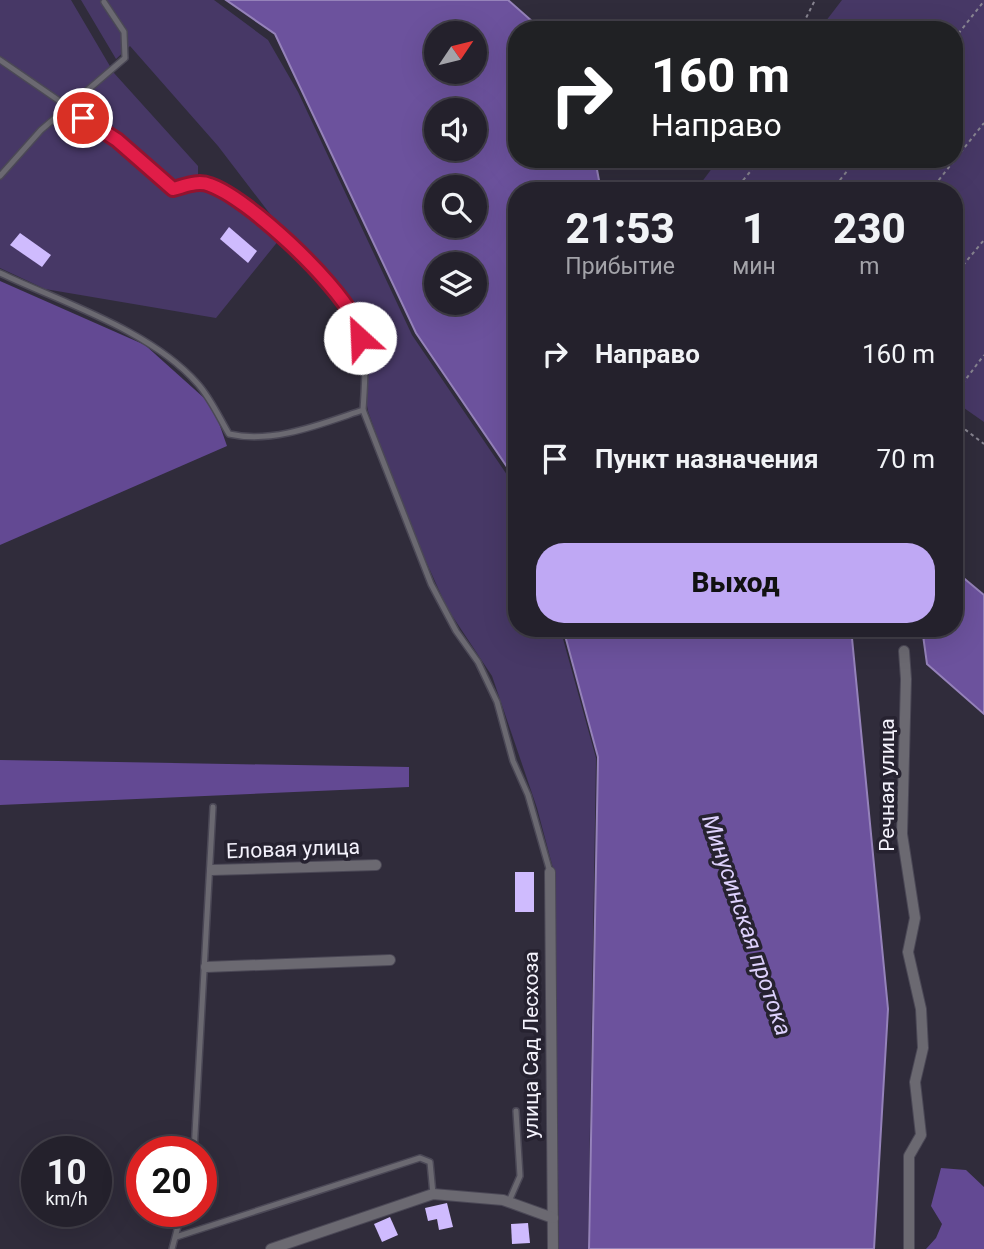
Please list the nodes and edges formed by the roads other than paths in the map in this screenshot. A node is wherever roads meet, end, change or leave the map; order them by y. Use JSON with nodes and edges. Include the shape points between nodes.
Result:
{"nodes":[{"id":1,"x":104,"y":2,"type":"dead end"},
{"id":2,"x":0,"y":60,"type":"edge"},
{"id":3,"x":66,"y":107,"type":"junction"},
{"id":4,"x":0,"y":176,"type":"edge"},
{"id":5,"x":0,"y":273,"type":"edge"},
{"id":6,"x":363,"y":410,"type":"junction"},
{"id":7,"x":904,"y":651,"type":"dead end"},
{"id":8,"x":213,"y":807,"type":"dead end"},
{"id":9,"x":376,"y":865,"type":"dead end"},
{"id":10,"x":212,"y":870,"type":"junction"},
{"id":11,"x":550,"y":872,"type":"joint"},
{"id":12,"x":390,"y":960,"type":"dead end"},
{"id":13,"x":206,"y":967,"type":"junction"},
{"id":14,"x":516,"y":1111,"type":"dead end"},
{"id":15,"x":195,"y":1136,"type":"edge"},
{"id":16,"x":433,"y":1194,"type":"junction"},
{"id":17,"x":506,"y":1200,"type":"junction"},
{"id":18,"x":553,"y":1218,"type":"junction"},
{"id":19,"x":178,"y":1227,"type":"edge"},
{"id":20,"x":176,"y":1237,"type":"junction"},
{"id":21,"x":172,"y":1249,"type":"edge"},
{"id":22,"x":271,"y":1249,"type":"edge"},
{"id":23,"x":552,"y":1249,"type":"edge"},
{"id":24,"x":909,"y":1249,"type":"edge"}],
"edges":[{"from":1,"to":3,"type":"lane","via":[[124,32],[125,58]]},
{"from":2,"to":3,"type":"lane"},
{"from":3,"to":4,"type":"lane"},
{"from":3,"to":6,"type":"lane","via":[[117,140],[173,189],[198,182],[211,185],[267,222],[353,316],[367,359]]},
{"from":5,"to":6,"type":"lane","via":[[167,355],[199,384],[229,434],[253,439]]},
{"from":6,"to":11,"type":"lane","via":[[430,584],[497,702]]},
{"from":7,"to":24,"type":"street","name":"Речная улица","via":[[902,834],[915,918],[908,952],[921,1009],[923,1048],[915,1082],[921,1135],[909,1156]]},
{"from":8,"to":10,"type":"lane"},
{"from":9,"to":10,"type":"street","name":"Еловая улица"},
{"from":10,"to":13,"type":"lane"},
{"from":11,"to":18,"type":"street","name":"улица Сад Лесхоза"},
{"from":12,"to":13,"type":"street"},
{"from":13,"to":15,"type":"lane"},
{"from":14,"to":17,"type":"lane","via":[[520,1177]]},
{"from":16,"to":17,"type":"street"},
{"from":16,"to":20,"type":"lane","via":[[430,1161],[420,1158]]},
{"from":16,"to":22,"type":"street"},
{"from":17,"to":18,"type":"street"},
{"from":18,"to":23,"type":"street","name":"улица Сад Лесхоза"},
{"from":19,"to":20,"type":"lane"},
{"from":20,"to":21,"type":"lane"}]}
